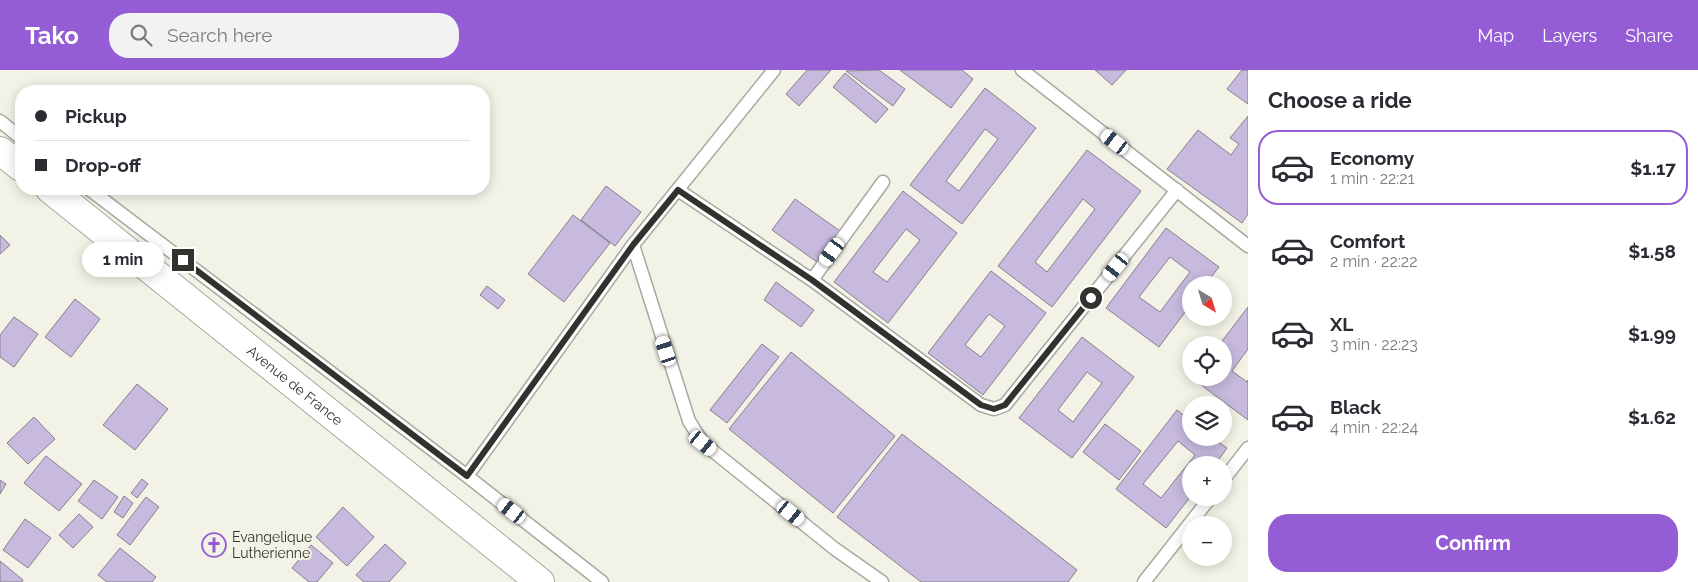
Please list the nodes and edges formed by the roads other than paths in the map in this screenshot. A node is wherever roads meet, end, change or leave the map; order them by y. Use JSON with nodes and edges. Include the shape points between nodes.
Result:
{"nodes":[{"id":1,"x":774,"y":70,"type":"edge"},
{"id":2,"x":1022,"y":70,"type":"edge"},
{"id":3,"x":0,"y":122,"type":"edge"},
{"id":4,"x":15,"y":133,"type":"edge"},
{"id":5,"x":0,"y":151,"type":"edge"},
{"id":6,"x":15,"y":162,"type":"edge"},
{"id":7,"x":883,"y":182,"type":"dead end"},
{"id":8,"x":678,"y":190,"type":"junction"},
{"id":9,"x":1177,"y":190,"type":"junction"},
{"id":10,"x":57,"y":195,"type":"edge"},
{"id":11,"x":97,"y":195,"type":"edge"},
{"id":12,"x":633,"y":245,"type":"junction"},
{"id":13,"x":1248,"y":246,"type":"edge"},
{"id":14,"x":812,"y":280,"type":"junction"},
{"id":15,"x":1248,"y":448,"type":"edge"},
{"id":16,"x":1232,"y":469,"type":"edge"},
{"id":17,"x":467,"y":476,"type":"junction"},
{"id":18,"x":1204,"y":506,"type":"edge"},
{"id":19,"x":540,"y":582,"type":"edge"},
{"id":20,"x":602,"y":582,"type":"edge"},
{"id":21,"x":882,"y":582,"type":"edge"},
{"id":22,"x":1144,"y":582,"type":"edge"}],
"edges":[{"from":1,"to":8,"type":"lane"},
{"from":2,"to":9,"type":"lane"},
{"from":3,"to":4,"type":"lane"},
{"from":5,"to":6,"type":"street"},
{"from":7,"to":14,"type":"lane"},
{"from":8,"to":12,"type":"lane"},
{"from":8,"to":14,"type":"lane"},
{"from":9,"to":13,"type":"lane"},
{"from":9,"to":14,"type":"lane","via":[[1005,405],[994,409],[981,405]]},
{"from":10,"to":19,"type":"street","name":"Avenue de France"},
{"from":11,"to":17,"type":"lane"},
{"from":12,"to":17,"type":"lane"},
{"from":12,"to":21,"type":"lane","via":[[695,433],[703,443],[835,549]]},
{"from":15,"to":16,"type":"lane"},
{"from":17,"to":20,"type":"lane"},
{"from":18,"to":22,"type":"lane"}]}
